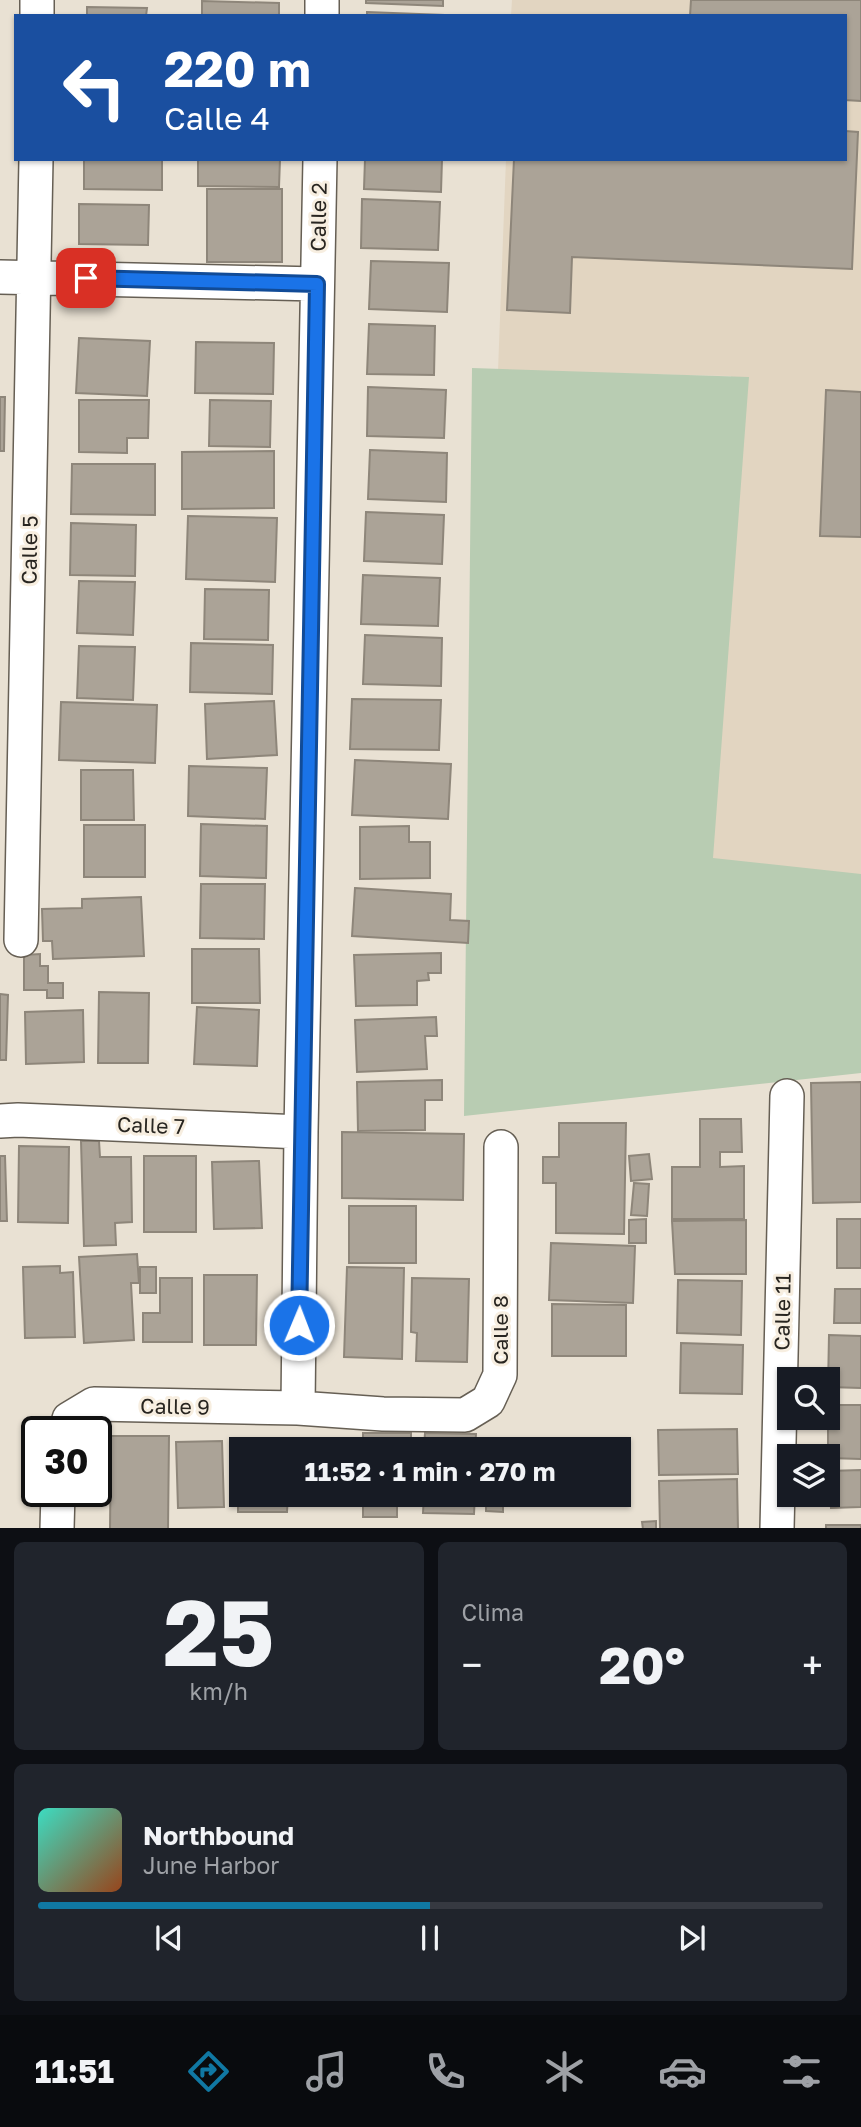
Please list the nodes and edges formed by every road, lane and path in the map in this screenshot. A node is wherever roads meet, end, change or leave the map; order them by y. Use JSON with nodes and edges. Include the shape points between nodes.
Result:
{"nodes":[{"id":1,"x":36,"y":161,"type":"edge"},
{"id":2,"x":320,"y":161,"type":"edge"},
{"id":3,"x":0,"y":277,"type":"edge"},
{"id":4,"x":35,"y":277,"type":"junction"},
{"id":5,"x":317,"y":284,"type":"junction"},
{"id":6,"x":21,"y":940,"type":"dead end"},
{"id":7,"x":786,"y":1096,"type":"dead end"},
{"id":8,"x":0,"y":1121,"type":"edge"},
{"id":9,"x":301,"y":1132,"type":"junction"},
{"id":10,"x":501,"y":1147,"type":"dead end"},
{"id":11,"x":298,"y":1408,"type":"junction"},
{"id":12,"x":74,"y":1416,"type":"edge"},
{"id":13,"x":58,"y":1507,"type":"edge"},
{"id":14,"x":57,"y":1528,"type":"edge"},
{"id":15,"x":777,"y":1528,"type":"edge"}],
"edges":[{"from":1,"to":4,"type":"street","name":"Calle 5"},
{"from":2,"to":5,"type":"street","name":"Calle 2"},
{"from":3,"to":4,"type":"street"},
{"from":4,"to":5,"type":"street"},
{"from":4,"to":6,"type":"street","name":"Calle 5"},
{"from":5,"to":9,"type":"street","name":"Calle 2"},
{"from":7,"to":15,"type":"street","name":"Calle 11"},
{"from":8,"to":9,"type":"street","name":"Calle 7"},
{"from":9,"to":11,"type":"street","name":"Calle 2"},
{"from":10,"to":11,"type":"street","name":"Calle 8","via":[[500,1375],[488,1401],[465,1415]]},
{"from":11,"to":12,"type":"street","name":"Calle 9","via":[[94,1405]]},
{"from":13,"to":14,"type":"street"}]}
